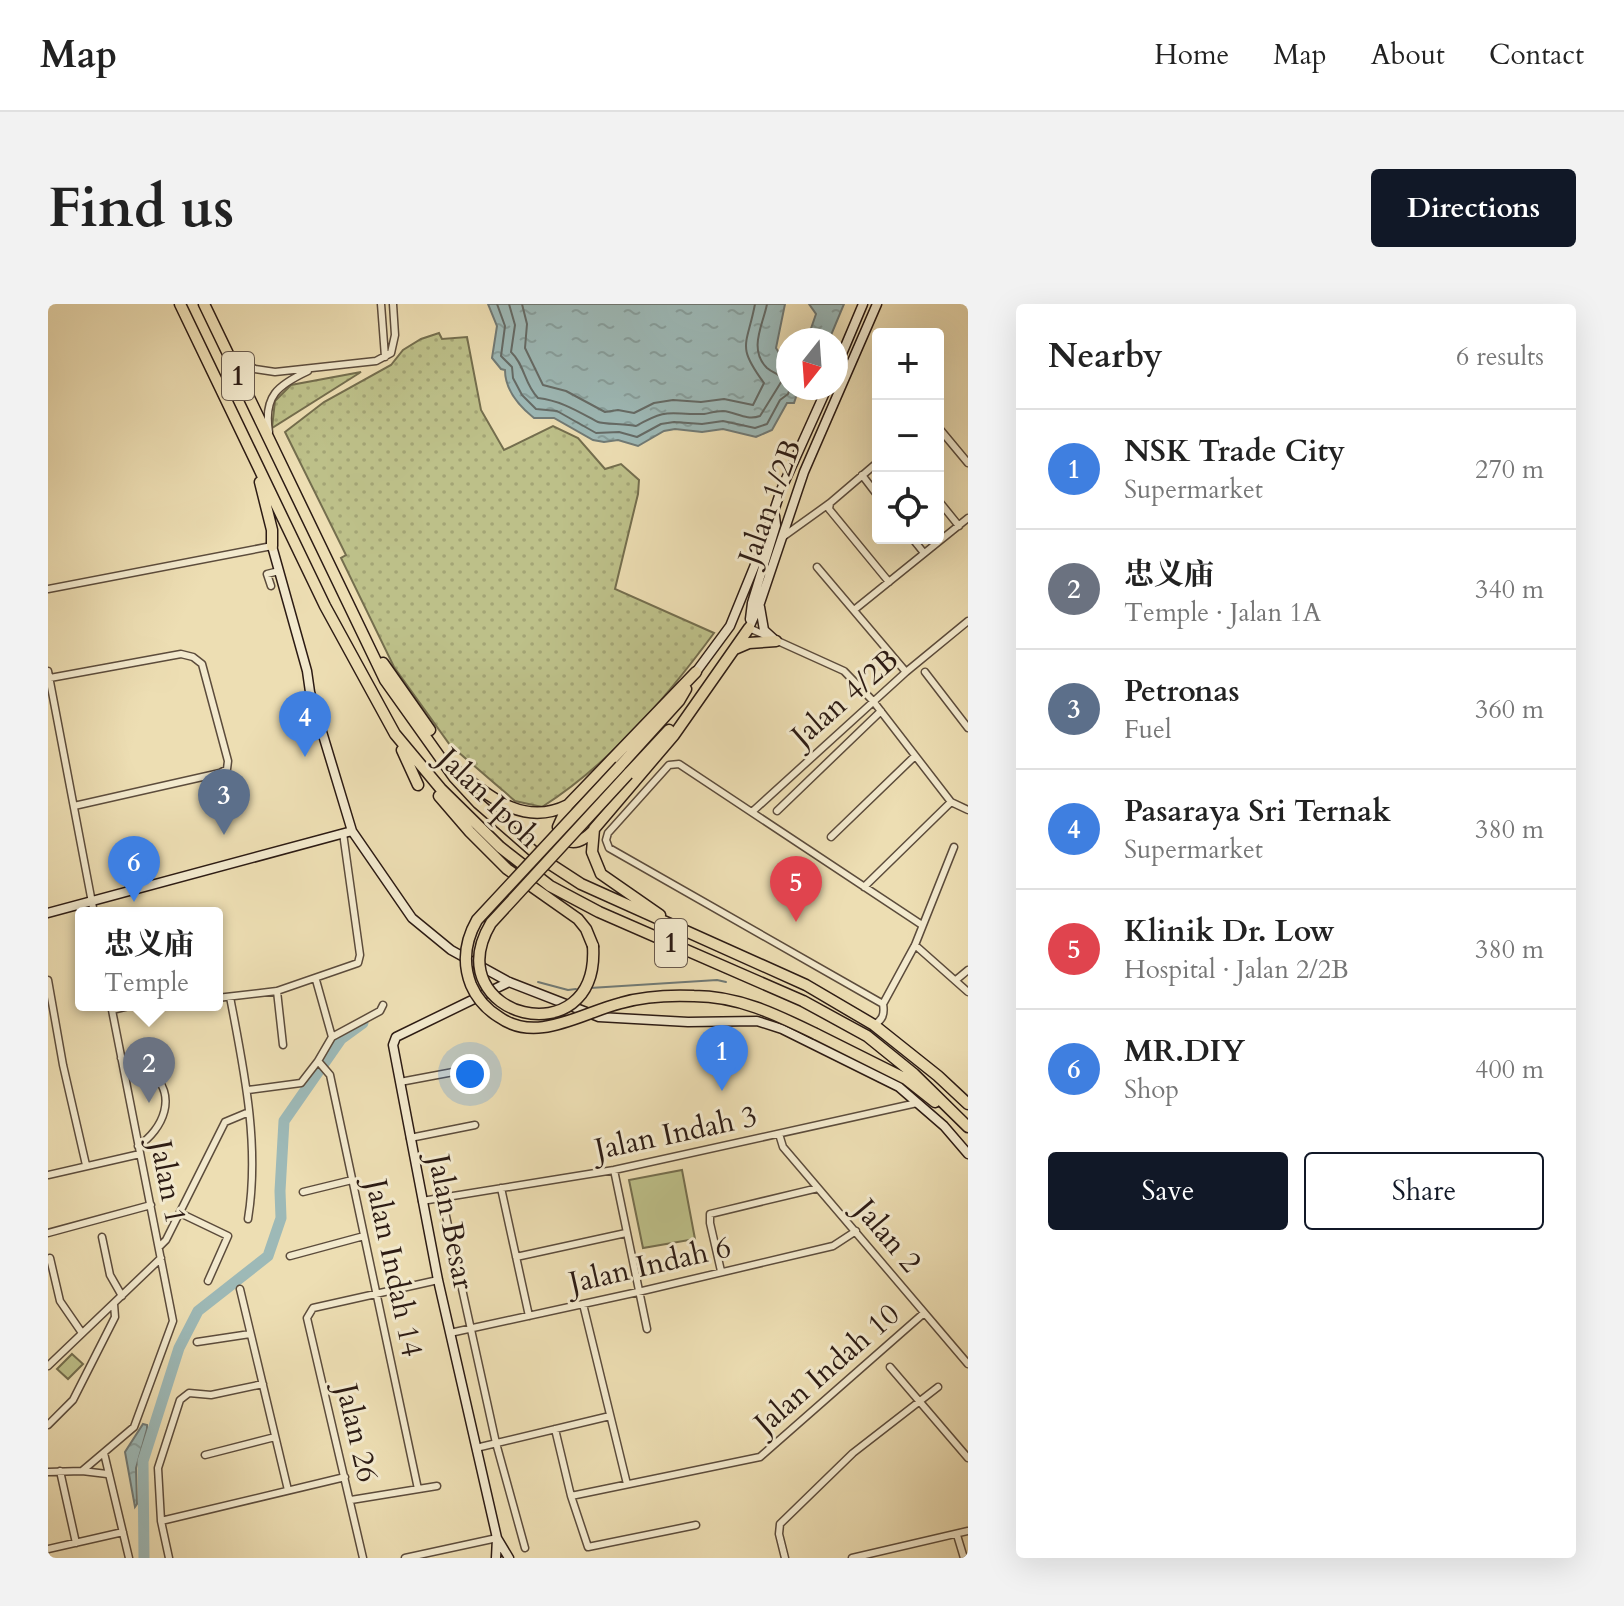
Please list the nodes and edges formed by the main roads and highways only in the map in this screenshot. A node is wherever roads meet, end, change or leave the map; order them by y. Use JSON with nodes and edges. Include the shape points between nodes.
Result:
{"nodes":[{"id":1,"x":180,"y":304,"type":"edge"},
{"id":2,"x":204,"y":304,"type":"edge"},
{"id":3,"x":256,"y":463,"type":"junction"},
{"id":4,"x":292,"y":540,"type":"junction"},
{"id":5,"x":749,"y":628,"type":"road end"},
{"id":6,"x":776,"y":641,"type":"road end"},
{"id":7,"x":368,"y":642,"type":"junction"},
{"id":8,"x":733,"y":650,"type":"junction"},
{"id":9,"x":683,"y":718,"type":"junction"},
{"id":10,"x":430,"y":730,"type":"dead end"},
{"id":11,"x":395,"y":734,"type":"junction"},
{"id":12,"x":412,"y":755,"type":"junction"},
{"id":13,"x":441,"y":758,"type":"junction"},
{"id":14,"x":624,"y":770,"type":"junction"},
{"id":15,"x":418,"y":785,"type":"dead end"},
{"id":16,"x":568,"y":805,"type":"junction"},
{"id":17,"x":594,"y":829,"type":"junction"},
{"id":18,"x":689,"y":932,"type":"junction"},
{"id":19,"x":968,"y":1104,"type":"edge"},
{"id":20,"x":968,"y":1127,"type":"edge"},
{"id":21,"x":968,"y":1134,"type":"edge"}],
"edges":[{"from":1,"to":3,"type":"highway","name":"Jalan Ipoh","number":"1"},
{"from":2,"to":7,"type":"highway","name":"Jalan Ipoh","number":"1"},
{"from":3,"to":4,"type":"highway","name":"Jalan Ipoh","number":"1"},
{"from":3,"to":4,"type":"highway","via":[[272,546],[279,533]]},
{"from":4,"to":11,"type":"highway","name":"Jalan Ipoh","number":"1"},
{"from":5,"to":8,"type":"highway"},
{"from":6,"to":8,"type":"highway"},
{"from":7,"to":10,"type":"highway"},
{"from":7,"to":13,"type":"highway","name":"Jalan Ipoh","number":"1","via":[[398,701]]},
{"from":8,"to":9,"type":"highway"},
{"from":9,"to":14,"type":"highway"},
{"from":9,"to":17,"type":"highway"},
{"from":11,"to":12,"type":"highway","name":"Jalan Ipoh","number":"1"},
{"from":11,"to":15,"type":"highway"},
{"from":12,"to":14,"type":"highway","bridge":true,"via":[[470,832],[507,869],[578,919],[586,929],[593,946],[586,988],[565,1008],[541,1016],[515,1012],[488,989],[479,959],[483,939],[491,923]]},
{"from":12,"to":20,"type":"highway","name":"Jalan Ipoh","number":"1","via":[[483,831],[550,886],[803,1001],[867,1036]]},
{"from":13,"to":16,"type":"highway","via":[[510,808],[535,815]]},
{"from":13,"to":18,"type":"highway","name":"Jalan Ipoh","number":"1","via":[[478,803],[558,870],[606,898]]},
{"from":14,"to":16,"type":"highway","via":[[696,672]]},
{"from":14,"to":21,"type":"highway","bridge":true,"via":[[477,920],[465,962],[479,999],[504,1021],[534,1029],[643,998],[717,998],[756,1007],[906,1079]]},
{"from":16,"to":17,"type":"highway","via":[[558,827],[561,838],[581,841]]},
{"from":17,"to":18,"type":"highway","via":[[592,852],[601,874]]},
{"from":18,"to":19,"type":"highway","name":"Jalan Ipoh","number":"1","via":[[806,985],[874,1025]]}]}
